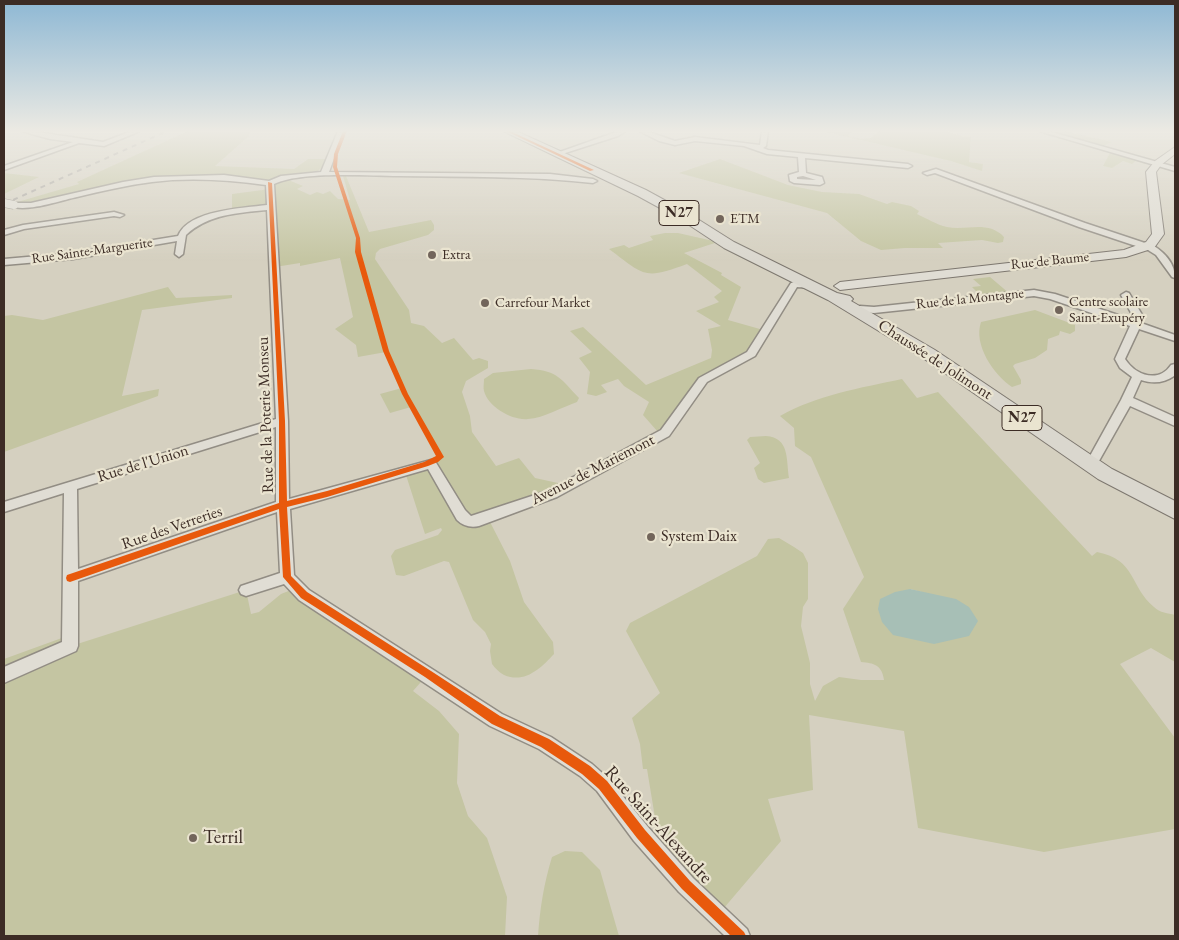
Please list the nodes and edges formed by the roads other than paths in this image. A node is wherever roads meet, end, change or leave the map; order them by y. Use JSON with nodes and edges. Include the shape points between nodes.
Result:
{"nodes":[{"id":1,"x":314,"y":175,"type":"edge"},
{"id":2,"x":416,"y":175,"type":"edge"},
{"id":3,"x":593,"y":175,"type":"edge"},
{"id":4,"x":947,"y":175,"type":"edge"},
{"id":5,"x":1151,"y":175,"type":"edge"},
{"id":6,"x":598,"y":178,"type":"junction"},
{"id":7,"x":270,"y":184,"type":"junction"},
{"id":8,"x":4,"y":203,"type":"edge"},
{"id":9,"x":52,"y":207,"type":"junction"},
{"id":10,"x":272,"y":207,"type":"junction"},
{"id":11,"x":120,"y":215,"type":"dead end"},
{"id":12,"x":49,"y":223,"type":"junction"},
{"id":13,"x":4,"y":233,"type":"edge"},
{"id":14,"x":180,"y":238,"type":"junction"},
{"id":15,"x":1149,"y":249,"type":"junction"},
{"id":16,"x":179,"y":254,"type":"dead end"},
{"id":17,"x":4,"y":262,"type":"edge"},
{"id":18,"x":1175,"y":275,"type":"edge"},
{"id":19,"x":801,"y":283,"type":"junction"},
{"id":20,"x":1126,"y":295,"type":"dead end"},
{"id":21,"x":846,"y":297,"type":"junction"},
{"id":22,"x":1135,"y":325,"type":"junction"},
{"id":23,"x":1175,"y":338,"type":"edge"},
{"id":24,"x":1175,"y":367,"type":"edge"},
{"id":25,"x":1138,"y":375,"type":"junction"},
{"id":26,"x":1127,"y":400,"type":"junction"},
{"id":27,"x":282,"y":421,"type":"junction"},
{"id":28,"x":1175,"y":422,"type":"edge"},
{"id":29,"x":1091,"y":465,"type":"junction"},
{"id":30,"x":71,"y":486,"type":"junction"},
{"id":31,"x":282,"y":505,"type":"junction"},
{"id":32,"x":4,"y":507,"type":"edge"},
{"id":33,"x":1175,"y":511,"type":"edge"},
{"id":34,"x":287,"y":577,"type":"junction"},
{"id":35,"x":70,"y":578,"type":"junction"},
{"id":36,"x":246,"y":590,"type":"dead end"},
{"id":37,"x":4,"y":675,"type":"edge"},
{"id":38,"x":740,"y":936,"type":"edge"}],
"edges":[{"from":1,"to":7,"type":"street","via":[[280,178]]},
{"from":2,"to":6,"type":"street"},
{"from":3,"to":6,"type":"main road","number":"N27"},
{"from":4,"to":15,"type":"street"},
{"from":5,"to":15,"type":"main road","via":[[1159,232]]},
{"from":6,"to":19,"type":"main road","number":"N27","via":[[625,186],[684,216],[729,245]]},
{"from":7,"to":9,"type":"street","via":[[224,178],[154,179],[123,184]]},
{"from":7,"to":10,"type":"street","name":"Rue de la Poterie Monseu"},
{"from":8,"to":9,"type":"street","bridge":true},
{"from":9,"to":12,"type":"street"},
{"from":10,"to":14,"type":"street","via":[[204,219],[190,226]]},
{"from":10,"to":27,"type":"street","name":"Rue de la Poterie Monseu"},
{"from":11,"to":12,"type":"street"},
{"from":12,"to":13,"type":"street"},
{"from":14,"to":16,"type":"street"},
{"from":14,"to":17,"type":"street","name":"Rue Sainte-Marguerite","via":[[73,256]]},
{"from":15,"to":18,"type":"street"},
{"from":15,"to":21,"type":"main road","name":"Rue de Baume","via":[[864,286]]},
{"from":19,"to":21,"type":"main road","number":"N27"},
{"from":19,"to":31,"type":"street","name":"Avenue de Mariemont","via":[[751,354],[703,380],[671,426],[656,438],[552,494],[474,522],[468,521],[460,514],[431,464]]},
{"from":20,"to":22,"type":"street","via":[[1139,318]]},
{"from":21,"to":22,"type":"street","name":"Rue de la Montagne","via":[[874,310],[1034,293]]},
{"from":21,"to":29,"type":"main road","name":"Chaussée de Jolimont","number":"N27"},
{"from":22,"to":23,"type":"street","name":"Rue de la Montagne"},
{"from":22,"to":25,"type":"street","via":[[1120,359],[1125,367]]},
{"from":24,"to":25,"type":"street","via":[[1173,374],[1166,379]]},
{"from":25,"to":26,"type":"street"},
{"from":26,"to":28,"type":"street"},
{"from":26,"to":29,"type":"street"},
{"from":27,"to":30,"type":"street","name":"Rue de l'Union"},
{"from":27,"to":31,"type":"street","name":"Rue de la Poterie Monseu"},
{"from":29,"to":33,"type":"main road","name":"Chaussée de Jolimont","number":"N27"},
{"from":30,"to":32,"type":"street","name":"Rue de l'Union"},
{"from":30,"to":35,"type":"street"},
{"from":31,"to":34,"type":"street","name":"Rue de la Poterie Monseu"},
{"from":31,"to":35,"type":"street","name":"Rue des Verreries"},
{"from":34,"to":36,"type":"street"},
{"from":34,"to":38,"type":"street","name":"Rue Saint-Alexandre","via":[[304,595],[496,720],[545,743],[580,765],[603,785],[686,885]]},
{"from":35,"to":37,"type":"street","via":[[70,646]]}]}
